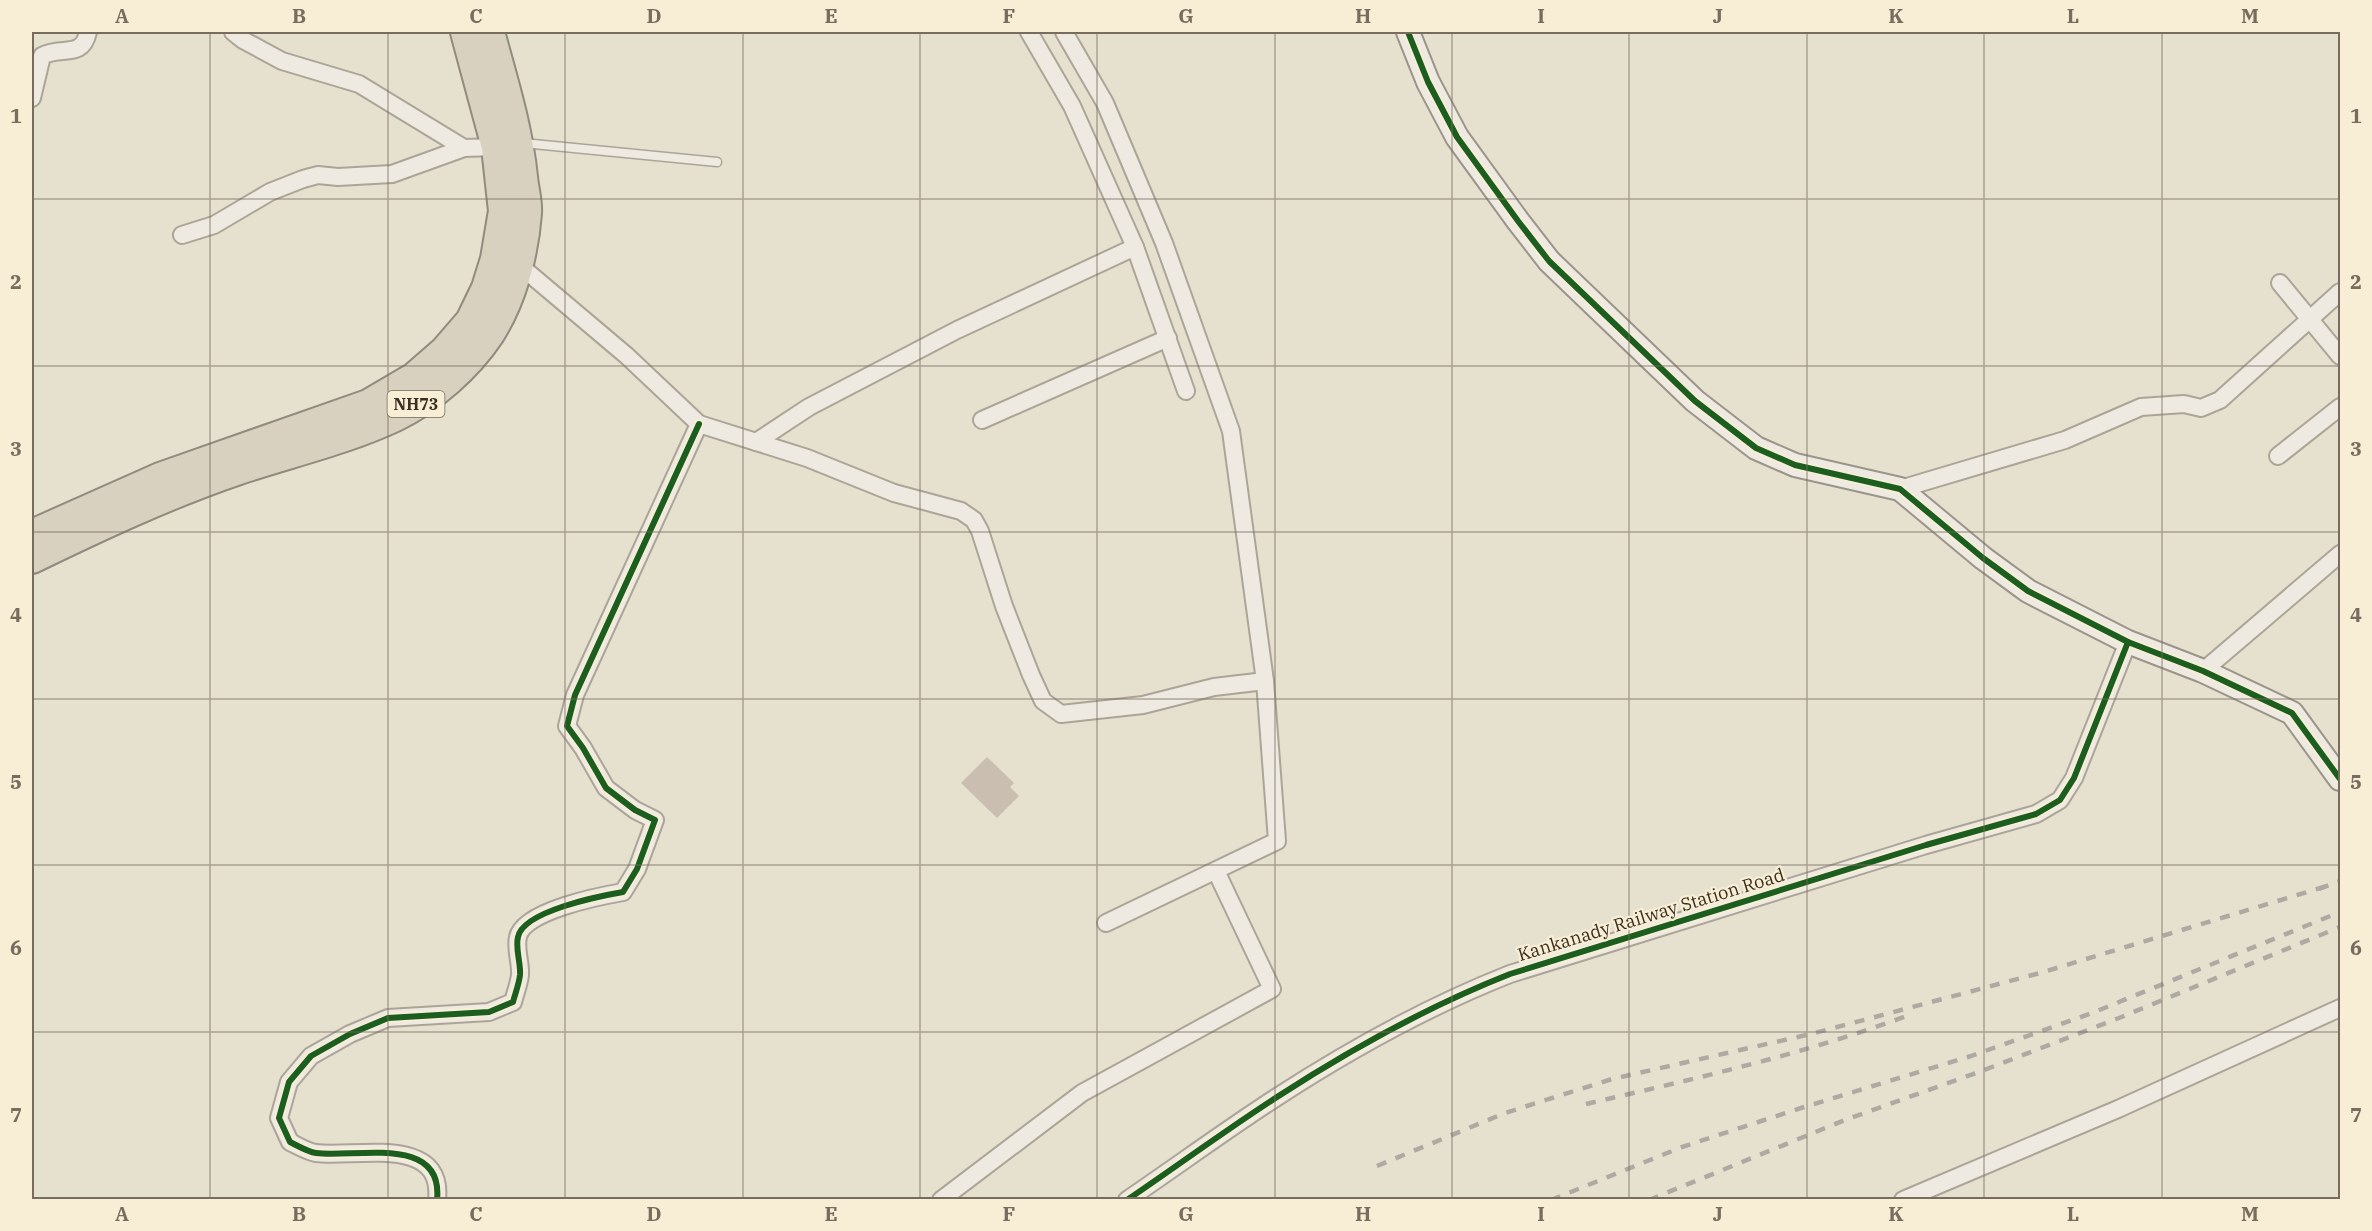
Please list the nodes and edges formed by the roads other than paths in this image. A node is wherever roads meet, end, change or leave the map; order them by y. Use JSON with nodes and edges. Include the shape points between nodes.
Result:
{"nodes":[{"id":1,"x":88,"y":32,"type":"edge"},
{"id":2,"x":232,"y":32,"type":"edge"},
{"id":3,"x":465,"y":32,"type":"edge"},
{"id":4,"x":490,"y":32,"type":"edge"},
{"id":5,"x":1029,"y":32,"type":"edge"},
{"id":6,"x":1064,"y":32,"type":"edge"},
{"id":7,"x":1408,"y":32,"type":"edge"},
{"id":8,"x":37,"y":56,"type":"edge"},
{"id":9,"x":32,"y":98,"type":"edge"},
{"id":10,"x":508,"y":145,"type":"junction"},
{"id":11,"x":464,"y":148,"type":"junction"},
{"id":12,"x":717,"y":162,"type":"dead end"},
{"id":13,"x":182,"y":235,"type":"dead end"},
{"id":14,"x":1135,"y":248,"type":"junction"},
{"id":15,"x":518,"y":264,"type":"junction"},
{"id":16,"x":2280,"y":283,"type":"dead end"},
{"id":17,"x":2340,"y":292,"type":"edge"},
{"id":18,"x":2309,"y":319,"type":"junction"},
{"id":19,"x":1168,"y":338,"type":"junction"},
{"id":20,"x":2340,"y":356,"type":"edge"},
{"id":21,"x":1186,"y":391,"type":"dead end"},
{"id":22,"x":2340,"y":407,"type":"edge"},
{"id":23,"x":982,"y":420,"type":"dead end"},
{"id":24,"x":699,"y":424,"type":"junction"},
{"id":25,"x":756,"y":442,"type":"junction"},
{"id":26,"x":2278,"y":456,"type":"dead end"},
{"id":27,"x":1900,"y":489,"type":"junction"},
{"id":28,"x":32,"y":534,"type":"edge"},
{"id":29,"x":2340,"y":554,"type":"edge"},
{"id":30,"x":32,"y":559,"type":"edge"},
{"id":31,"x":2128,"y":642,"type":"junction"},
{"id":32,"x":2203,"y":671,"type":"junction"},
{"id":33,"x":1265,"y":681,"type":"junction"},
{"id":34,"x":2340,"y":779,"type":"edge"},
{"id":35,"x":1216,"y":871,"type":"junction"},
{"id":36,"x":1106,"y":923,"type":"dead end"},
{"id":37,"x":2340,"y":1008,"type":"edge"},
{"id":38,"x":437,"y":1200,"type":"edge"},
{"id":39,"x":941,"y":1200,"type":"edge"},
{"id":40,"x":1127,"y":1200,"type":"edge"},
{"id":41,"x":1903,"y":1200,"type":"edge"}],
"edges":[{"from":1,"to":8,"type":"street","via":[[80,49]]},
{"from":2,"to":11,"type":"street","via":[[282,61],[359,84]]},
{"from":3,"to":10,"type":"highway","number":"NH73"},
{"from":4,"to":10,"type":"highway","number":"NH73"},
{"from":5,"to":14,"type":"street","via":[[1072,106]]},
{"from":6,"to":33,"type":"street","via":[[1105,104],[1155,222],[1231,431]]},
{"from":7,"to":27,"type":"street","via":[[1428,82],[1458,137],[1549,261],[1695,401],[1756,448],[1795,465]]},
{"from":8,"to":9,"type":"street"},
{"from":10,"to":11,"type":"street"},
{"from":10,"to":12,"type":"lane"},
{"from":10,"to":15,"type":"highway","number":"NH73","via":[[527,212]]},
{"from":10,"to":28,"type":"highway","number":"NH73","via":[[503,211],[486,288],[470,321],[414,377],[368,404],[160,477]]},
{"from":11,"to":13,"type":"street","via":[[392,174],[318,175],[303,179],[270,192],[214,225]]},
{"from":14,"to":19,"type":"street"},
{"from":14,"to":25,"type":"street","via":[[957,330],[809,407]]},
{"from":15,"to":24,"type":"street","via":[[627,356]]},
{"from":15,"to":30,"type":"highway","number":"NH73","via":[[490,334],[462,367],[428,397],[397,416],[177,494]]},
{"from":16,"to":18,"type":"street"},
{"from":17,"to":18,"type":"street"},
{"from":18,"to":20,"type":"street"},
{"from":18,"to":27,"type":"street","via":[[2220,400],[2201,408],[2184,404],[2141,407],[2066,440]]},
{"from":19,"to":21,"type":"street"},
{"from":19,"to":23,"type":"street"},
{"from":22,"to":26,"type":"street"},
{"from":24,"to":25,"type":"street"},
{"from":24,"to":38,"type":"street","via":[[574,695],[567,726],[606,788],[655,820],[637,869],[623,892],[544,914],[525,926],[518,936],[520,976],[513,1002],[489,1012],[388,1018],[311,1056],[289,1082],[279,1118],[290,1142],[315,1153],[371,1151],[422,1159],[434,1173]]},
{"from":25,"to":33,"type":"street","via":[[807,458],[894,494],[961,511],[974,520],[1042,700],[1061,714],[1143,705],[1214,687]]},
{"from":27,"to":31,"type":"street","via":[[2028,591]]},
{"from":29,"to":32,"type":"street"},
{"from":31,"to":32,"type":"street"},
{"from":31,"to":40,"type":"street","name":"Kankanady Railway Station Road","via":[[2074,778],[2060,801],[2036,814],[1510,974],[1460,994],[1394,1027],[1278,1096]]},
{"from":32,"to":34,"type":"street","via":[[2292,713]]},
{"from":33,"to":35,"type":"street","via":[[1278,841]]},
{"from":35,"to":36,"type":"street"},
{"from":35,"to":39,"type":"street","via":[[1272,989],[1082,1093]]},
{"from":37,"to":41,"type":"street","via":[[2118,1109]]}]}
